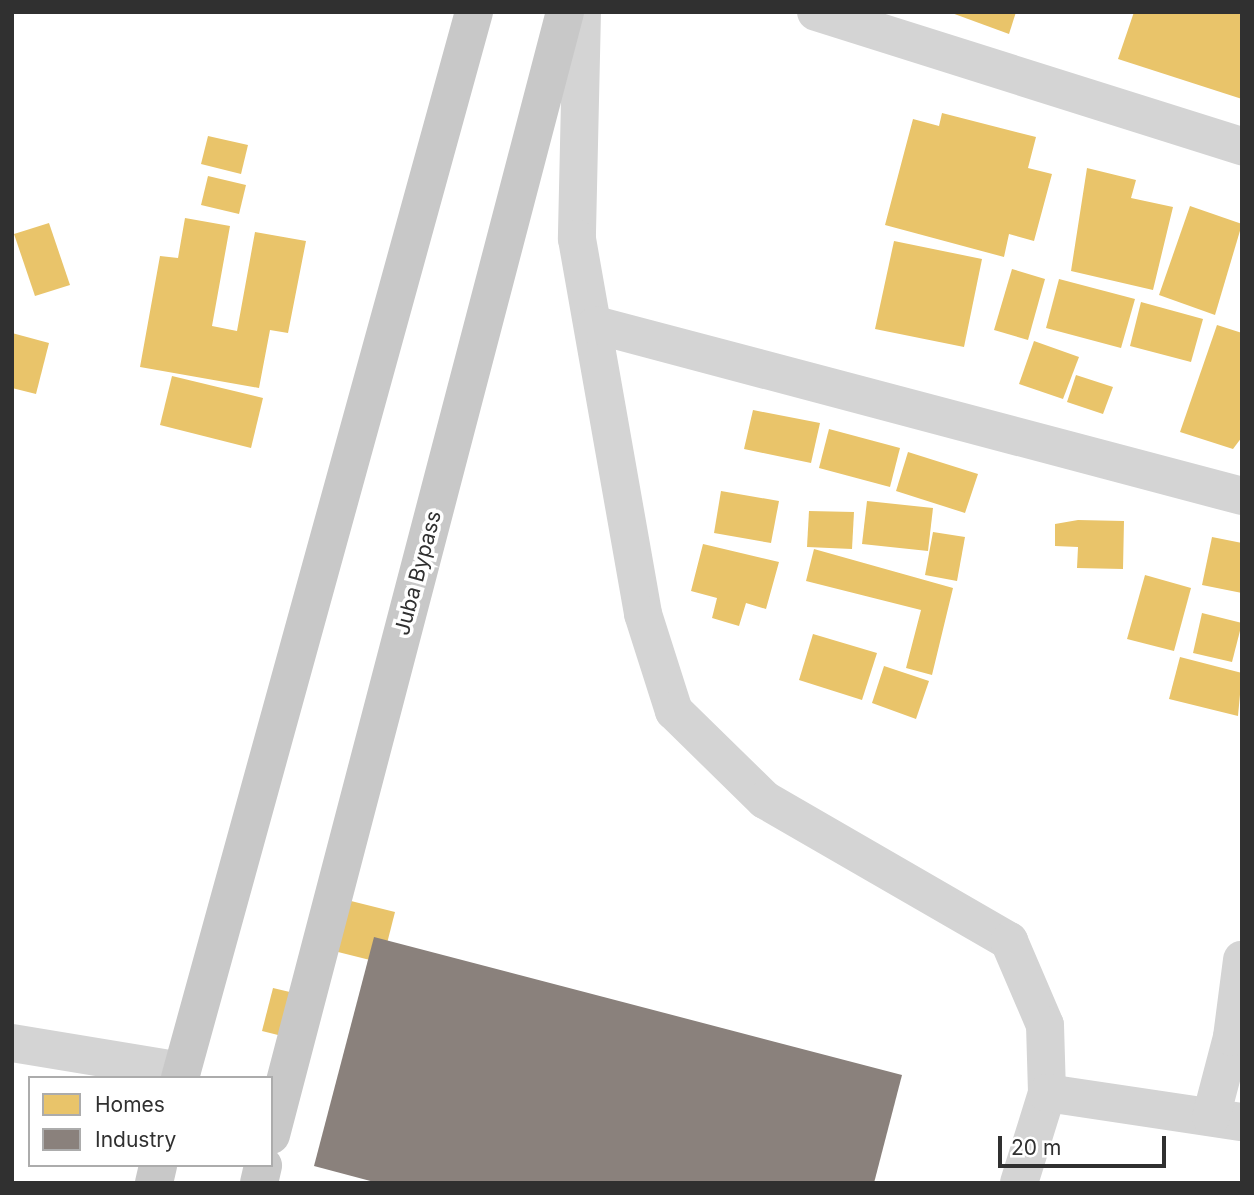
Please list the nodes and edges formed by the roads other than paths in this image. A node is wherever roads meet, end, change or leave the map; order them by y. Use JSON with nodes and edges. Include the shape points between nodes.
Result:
{"nodes":[{"id":1,"x":474,"y":12,"type":"edge"},
{"id":2,"x":565,"y":12,"type":"edge"},
{"id":3,"x":582,"y":12,"type":"edge"},
{"id":4,"x":816,"y":12,"type":"edge"},
{"id":5,"x":1242,"y":146,"type":"edge"},
{"id":6,"x":596,"y":325,"type":"junction"},
{"id":7,"x":1242,"y":496,"type":"edge"},
{"id":8,"x":1242,"y":960,"type":"edge"},
{"id":9,"x":12,"y":1042,"type":"edge"},
{"id":10,"x":181,"y":1075,"type":"edge"},
{"id":11,"x":1047,"y":1093,"type":"junction"},
{"id":12,"x":1226,"y":1120,"type":"edge"},
{"id":13,"x":273,"y":1127,"type":"edge"},
{"id":14,"x":1019,"y":1183,"type":"edge"}],
"edges":[{"from":1,"to":10,"type":"main road"},
{"from":2,"to":13,"type":"main road","name":"Juba Bypass"},
{"from":3,"to":6,"type":"street","via":[[577,239]]},
{"from":4,"to":5,"type":"street"},
{"from":6,"to":7,"type":"street"},
{"from":6,"to":11,"type":"street","via":[[643,614],[674,711],[765,800],[1009,941],[1045,1025]]},
{"from":8,"to":12,"type":"street"},
{"from":9,"to":10,"type":"street"},
{"from":11,"to":12,"type":"street"},
{"from":11,"to":14,"type":"street"}]}
